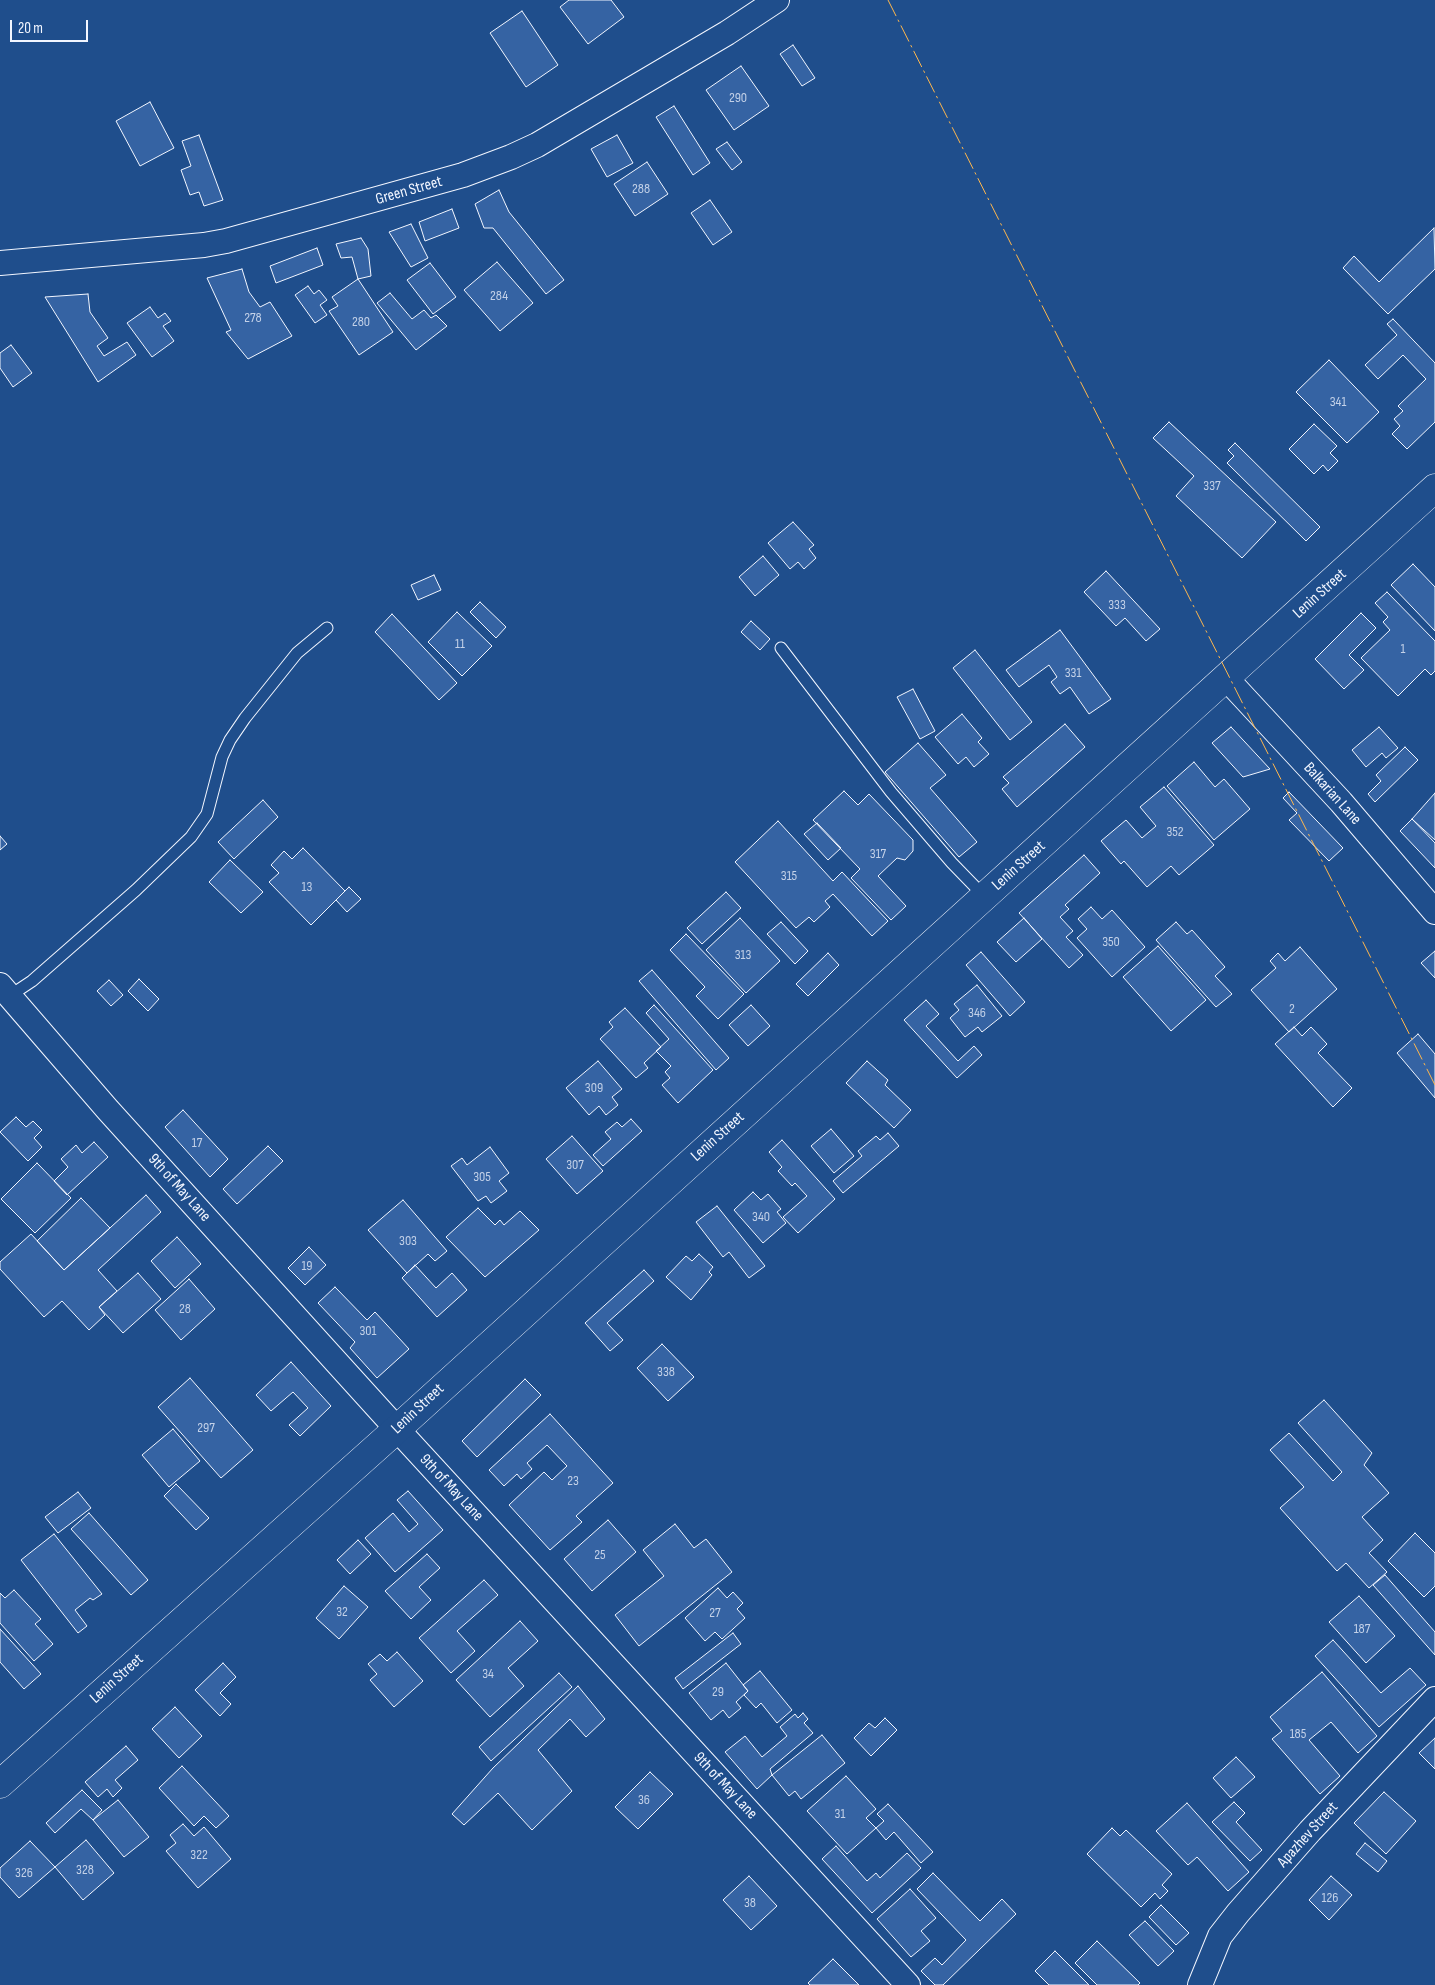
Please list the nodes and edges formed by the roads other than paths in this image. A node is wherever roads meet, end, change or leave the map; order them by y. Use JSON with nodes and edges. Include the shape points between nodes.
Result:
{"nodes":[{"id":1,"x":776,"y":0,"type":"edge"},
{"id":2,"x":0,"y":263,"type":"edge"},
{"id":3,"x":1435,"y":488,"type":"edge"},
{"id":4,"x":327,"y":628,"type":"dead end"},
{"id":5,"x":781,"y":648,"type":"dead end"},
{"id":6,"x":1226,"y":678,"type":"junction"},
{"id":7,"x":985,"y":897,"type":"junction"},
{"id":8,"x":1435,"y":912,"type":"edge"},
{"id":9,"x":4,"y":994,"type":"edge"},
{"id":10,"x":397,"y":1429,"type":"junction"},
{"id":11,"x":1435,"y":1699,"type":"edge"},
{"id":12,"x":0,"y":1784,"type":"edge"},
{"id":13,"x":908,"y":1985,"type":"edge"},
{"id":14,"x":1200,"y":1985,"type":"edge"}],
"edges":[{"from":1,"to":2,"type":"street","name":"Green Street","via":[[727,33],[537,145],[463,175],[226,241]]},
{"from":3,"to":6,"type":"street","name":"Lenin Street"},
{"from":4,"to":9,"type":"lane","via":[[297,653],[230,740],[222,757],[207,814],[191,837],[38,976]]},
{"from":5,"to":7,"type":"lane","via":[[891,792]]},
{"from":6,"to":7,"type":"street","name":"Lenin Street"},
{"from":6,"to":8,"type":"street","name":"Balkarian Lane","via":[[1341,802]]},
{"from":7,"to":10,"type":"street","name":"Lenin Street"},
{"from":9,"to":10,"type":"street","name":"9th of May Lane"},
{"from":10,"to":12,"type":"street","name":"Lenin Street"},
{"from":10,"to":13,"type":"street","name":"9th of May Lane"},
{"from":11,"to":14,"type":"street","name":"Apazhev Street","via":[[1310,1831],[1238,1913],[1220,1936]]}]}
